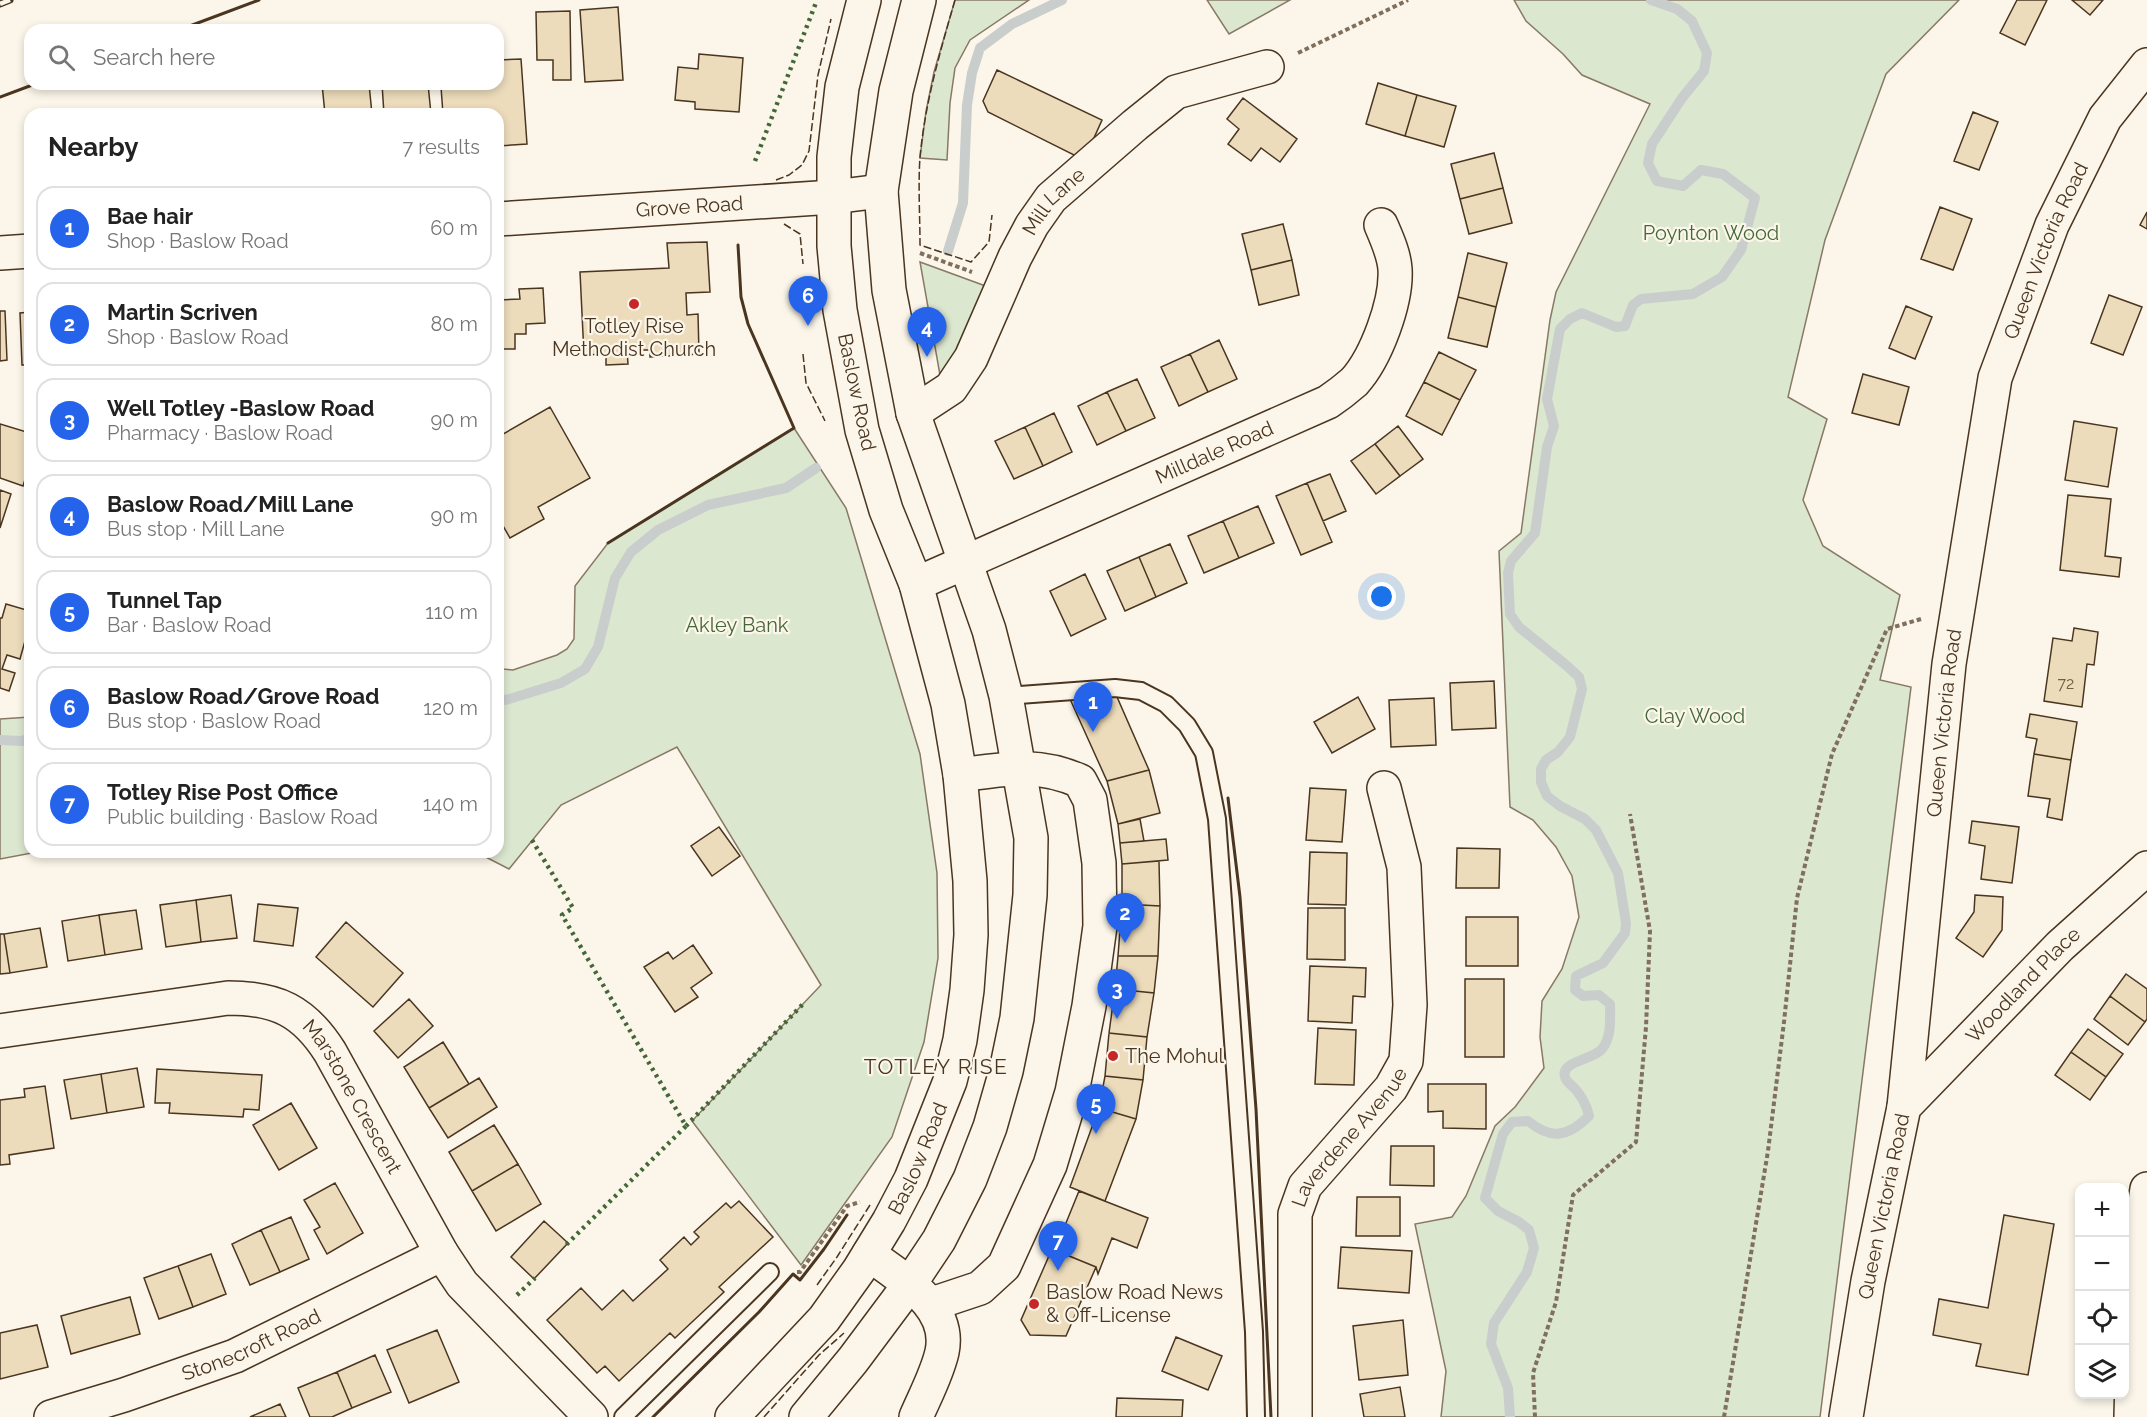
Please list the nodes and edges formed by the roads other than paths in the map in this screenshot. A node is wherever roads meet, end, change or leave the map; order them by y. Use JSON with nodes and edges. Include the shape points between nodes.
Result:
{"nodes":[{"id":1,"x":864,"y":0,"type":"edge"},
{"id":2,"x":919,"y":0,"type":"edge"},
{"id":3,"x":2147,"y":65,"type":"edge"},
{"id":4,"x":1267,"y":67,"type":"road end"},
{"id":5,"x":881,"y":191,"type":"junction"},
{"id":6,"x":833,"y":197,"type":"junction"},
{"id":7,"x":504,"y":219,"type":"edge"},
{"id":8,"x":1381,"y":225,"type":"dead end"},
{"id":9,"x":24,"y":251,"type":"edge"},
{"id":10,"x":0,"y":253,"type":"edge"},
{"id":11,"x":913,"y":413,"type":"junction"},
{"id":12,"x":966,"y":561,"type":"junction"},
{"id":13,"x":916,"y":584,"type":"junction"},
{"id":14,"x":1006,"y":696,"type":"junction"},
{"id":15,"x":1018,"y":768,"type":"junction"},
{"id":16,"x":960,"y":775,"type":"junction"},
{"id":17,"x":1383,"y":788,"type":"dead end"},
{"id":18,"x":2147,"y":868,"type":"edge"},
{"id":19,"x":0,"y":1031,"type":"edge"},
{"id":20,"x":1904,"y":1107,"type":"junction"},
{"id":21,"x":2147,"y":1189,"type":"edge"},
{"id":22,"x":442,"y":1254,"type":"junction"},
{"id":23,"x":869,"y":1254,"type":"junction"},
{"id":24,"x":770,"y":1272,"type":"road end"},
{"id":25,"x":921,"y":1295,"type":"junction"},
{"id":26,"x":51,"y":1417,"type":"edge"},
{"id":27,"x":591,"y":1417,"type":"edge"},
{"id":28,"x":623,"y":1417,"type":"edge"},
{"id":29,"x":732,"y":1417,"type":"edge"},
{"id":30,"x":806,"y":1417,"type":"edge"},
{"id":31,"x":916,"y":1417,"type":"edge"},
{"id":32,"x":1256,"y":1417,"type":"edge"},
{"id":33,"x":1295,"y":1417,"type":"edge"},
{"id":34,"x":1846,"y":1417,"type":"edge"},
{"id":35,"x":2131,"y":1417,"type":"edge"}],
"edges":[{"from":1,"to":6,"type":"street","name":"Baslow Road","via":[[840,98]]},
{"from":2,"to":5,"type":"street","via":[[896,92]]},
{"from":3,"to":20,"type":"street","name":"Queen Victoria Road","via":[[2105,118],[2052,225],[1995,378],[1948,664]]},
{"from":4,"to":11,"type":"street","name":"Mill Lane","via":[[1176,92],[1051,198],[1032,225],[971,358],[951,387]]},
{"from":5,"to":6,"type":"street","name":"Grove Road"},
{"from":5,"to":11,"type":"street","via":[[889,290]]},
{"from":6,"to":7,"type":"street","name":"Grove Road"},
{"from":6,"to":13,"type":"street","name":"Baslow Road","via":[[840,310],[862,430],[886,510]]},
{"from":8,"to":12,"type":"street","name":"Milldale Road","via":[[1393,254],[1394,285],[1374,351],[1354,381],[1340,393],[1312,410]]},
{"from":9,"to":10,"type":"street"},
{"from":11,"to":12,"type":"street"},
{"from":12,"to":13,"type":"street","name":"Milldale Road"},
{"from":12,"to":14,"type":"street"},
{"from":13,"to":16,"type":"street","name":"Baslow Road","via":[[948,704]]},
{"from":14,"to":15,"type":"street"},
{"from":14,"to":32,"type":"lane","via":[[1115,688],[1141,691],[1166,704],[1187,725],[1204,753],[1217,819],[1254,1320]]},
{"from":15,"to":16,"type":"street"},
{"from":15,"to":25,"type":"street","via":[[1031,838],[1015,1028],[990,1127],[970,1179],[939,1240]]},
{"from":15,"to":25,"type":"street","via":[[1042,768],[1080,781],[1090,800],[1099,863],[1100,926],[1089,1006],[1072,1092],[1050,1165],[1004,1266],[980,1288]]},
{"from":16,"to":23,"type":"street","name":"Baslow Road","via":[[971,935],[960,1040],[950,1081],[906,1189]]},
{"from":17,"to":33,"type":"street","name":"Laverdene Avenue","via":[[1404,867],[1410,1005],[1406,1061],[1391,1088],[1305,1186],[1296,1214]]},
{"from":18,"to":20,"type":"street","name":"Woodland Place","via":[[2060,946]]},
{"from":19,"to":22,"type":"street","name":"Marstone Crescent","via":[[228,998],[282,1005],[309,1024],[326,1044]]},
{"from":20,"to":34,"type":"street","name":"Queen Victoria Road","via":[[1868,1281]]},
{"from":21,"to":35,"type":"street","via":[[2135,1265]]},
{"from":22,"to":26,"type":"street","name":"Stonecroft Road","via":[[235,1356]]},
{"from":22,"to":27,"type":"street","name":"Marstone Crescent","via":[[462,1284]]},
{"from":23,"to":25,"type":"street"},
{"from":23,"to":29,"type":"street","name":"Baslow Road","via":[[824,1319]]},
{"from":24,"to":28,"type":"lane"},
{"from":25,"to":30,"type":"street","via":[[853,1360]]},
{"from":25,"to":31,"type":"street","via":[[943,1328],[942,1350]]}]}
